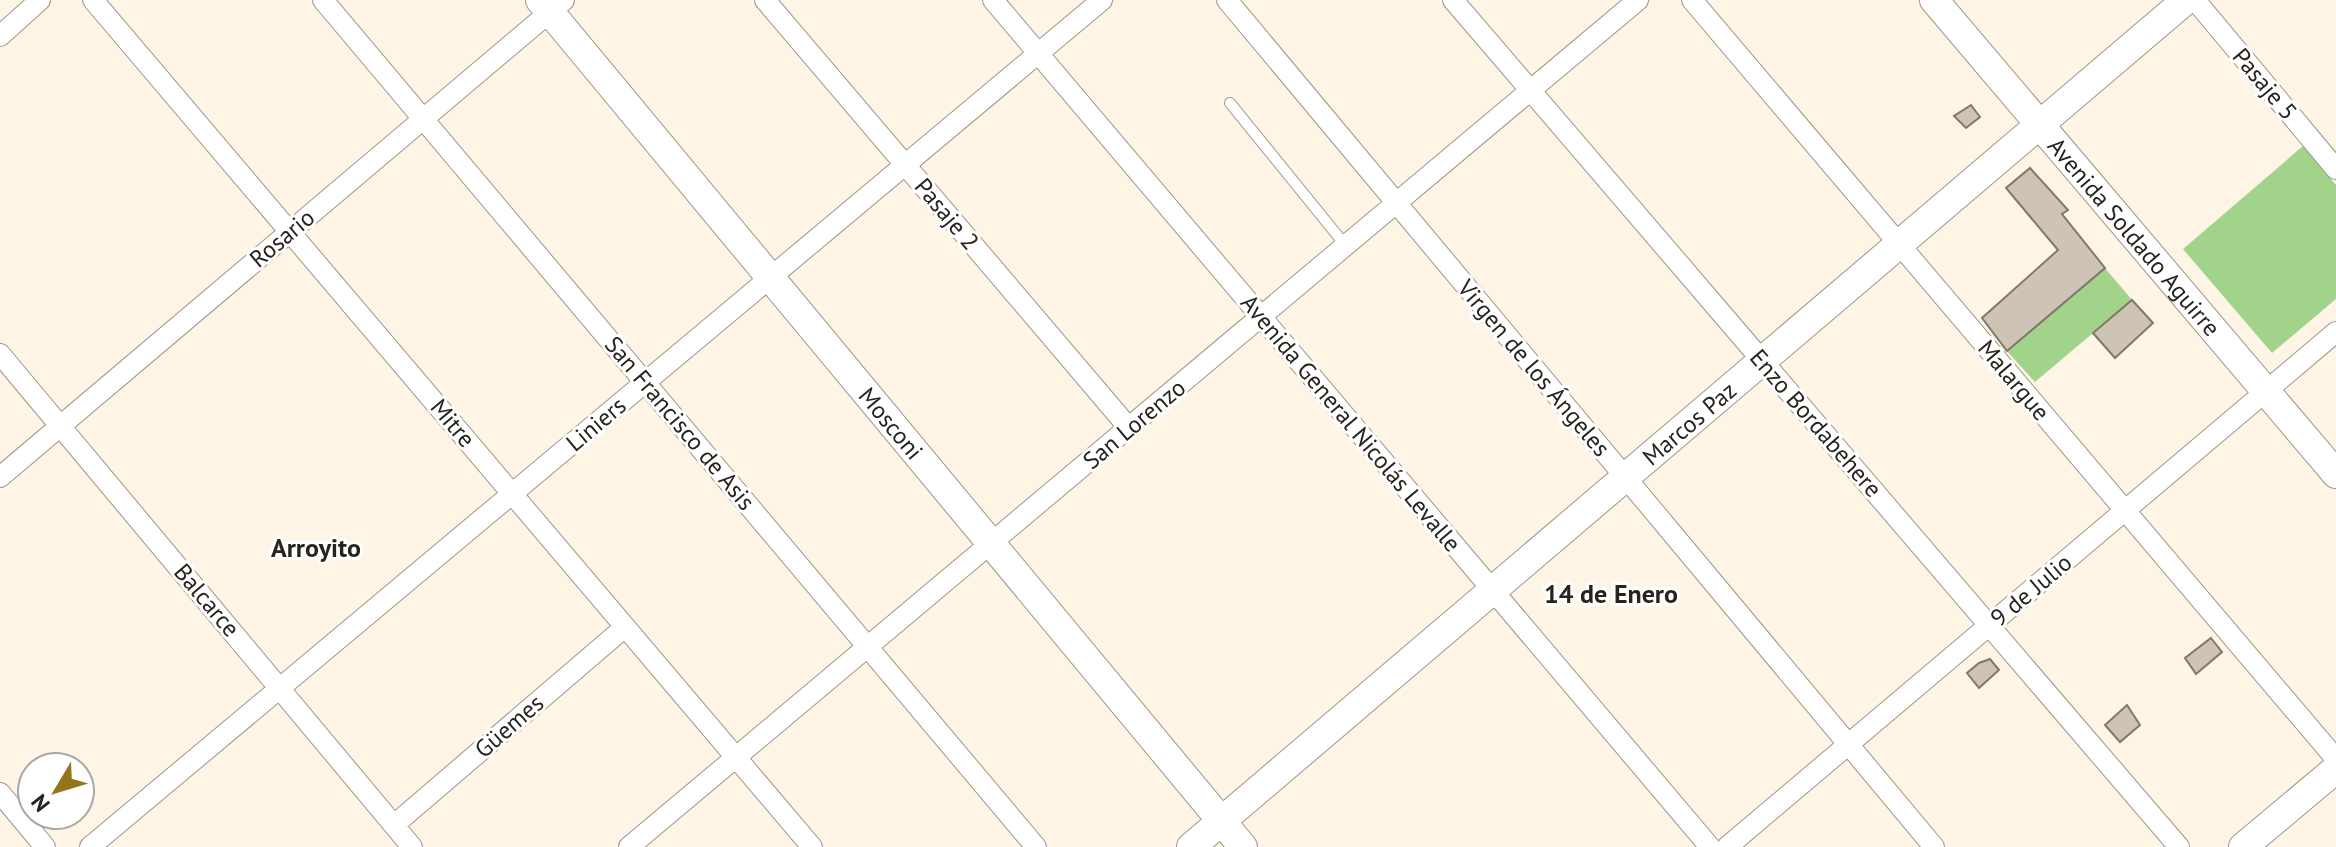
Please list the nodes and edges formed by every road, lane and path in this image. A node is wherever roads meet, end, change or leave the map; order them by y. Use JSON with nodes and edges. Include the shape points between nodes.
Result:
{"nodes":[{"id":1,"x":40,"y":0,"type":"edge"},
{"id":2,"x":93,"y":0,"type":"edge"},
{"id":3,"x":323,"y":0,"type":"edge"},
{"id":4,"x":765,"y":0,"type":"edge"},
{"id":5,"x":993,"y":0,"type":"edge"},
{"id":6,"x":1102,"y":0,"type":"edge"},
{"id":7,"x":1227,"y":0,"type":"edge"},
{"id":8,"x":1453,"y":0,"type":"edge"},
{"id":9,"x":1638,"y":0,"type":"edge"},
{"id":10,"x":1692,"y":0,"type":"edge"},
{"id":11,"x":1934,"y":0,"type":"edge"},
{"id":12,"x":1959,"y":0,"type":"edge"},
{"id":13,"x":2186,"y":0,"type":"edge"},
{"id":14,"x":2195,"y":0,"type":"edge"},
{"id":15,"x":551,"y":4,"type":"edge"},
{"id":16,"x":0,"y":36,"type":"edge"},
{"id":17,"x":1038,"y":54,"type":"junction"},
{"id":18,"x":1529,"y":90,"type":"junction"},
{"id":19,"x":1230,"y":103,"type":"dead end"},
{"id":20,"x":2047,"y":118,"type":"junction"},
{"id":21,"x":423,"y":119,"type":"junction"},
{"id":22,"x":905,"y":165,"type":"junction"},
{"id":23,"x":2336,"y":169,"type":"edge"},
{"id":24,"x":1397,"y":204,"type":"junction"},
{"id":25,"x":290,"y":232,"type":"junction"},
{"id":26,"x":1899,"y":244,"type":"junction"},
{"id":27,"x":1346,"y":246,"type":"junction"},
{"id":28,"x":771,"y":277,"type":"junction"},
{"id":29,"x":1261,"y":317,"type":"junction"},
{"id":30,"x":2336,"y":332,"type":"edge"},
{"id":31,"x":0,"y":354,"type":"edge"},
{"id":32,"x":1763,"y":360,"type":"junction"},
{"id":33,"x":645,"y":382,"type":"junction"},
{"id":34,"x":2273,"y":385,"type":"junction"},
{"id":35,"x":61,"y":425,"type":"junction"},
{"id":36,"x":1129,"y":428,"type":"junction"},
{"id":37,"x":2336,"y":445,"type":"edge"},
{"id":38,"x":2336,"y":474,"type":"edge"},
{"id":39,"x":0,"y":477,"type":"edge"},
{"id":40,"x":1626,"y":477,"type":"junction"},
{"id":41,"x":512,"y":494,"type":"junction"},
{"id":42,"x":2125,"y":511,"type":"junction"},
{"id":43,"x":991,"y":543,"type":"junction"},
{"id":44,"x":1493,"y":590,"type":"junction"},
{"id":45,"x":1989,"y":625,"type":"junction"},
{"id":46,"x":625,"y":627,"type":"junction"},
{"id":47,"x":868,"y":647,"type":"junction"},
{"id":48,"x":280,"y":688,"type":"junction"},
{"id":49,"x":1848,"y":744,"type":"junction"},
{"id":50,"x":736,"y":757,"type":"junction"},
{"id":51,"x":2336,"y":759,"type":"edge"},
{"id":52,"x":2336,"y":769,"type":"edge"},
{"id":53,"x":0,"y":793,"type":"edge"},
{"id":54,"x":1222,"y":821,"type":"junction"},
{"id":55,"x":394,"y":825,"type":"junction"},
{"id":56,"x":45,"y":847,"type":"edge"},
{"id":57,"x":90,"y":847,"type":"edge"},
{"id":58,"x":412,"y":847,"type":"edge"},
{"id":59,"x":629,"y":847,"type":"edge"},
{"id":60,"x":812,"y":847,"type":"edge"},
{"id":61,"x":1036,"y":847,"type":"edge"},
{"id":62,"x":1191,"y":847,"type":"edge"},
{"id":63,"x":1243,"y":847,"type":"edge"},
{"id":64,"x":1710,"y":847,"type":"edge"},
{"id":65,"x":1727,"y":847,"type":"edge"},
{"id":66,"x":1934,"y":847,"type":"edge"},
{"id":67,"x":2179,"y":847,"type":"edge"},
{"id":68,"x":2243,"y":847,"type":"edge"}],
"edges":[{"from":1,"to":16,"type":"street"},
{"from":2,"to":25,"type":"street","name":"Mitre"},
{"from":3,"to":21,"type":"street","name":"San Francisco de Asis"},
{"from":4,"to":22,"type":"street","name":"Pasaje 2"},
{"from":5,"to":17,"type":"street","name":"Avenida General Nicolás Levalle"},
{"from":6,"to":17,"type":"street","name":"Liniers"},
{"from":7,"to":24,"type":"street","name":"Virgen de los Ángeles"},
{"from":8,"to":18,"type":"street","name":"Enzo Bordabehere"},
{"from":9,"to":18,"type":"street","name":"San Lorenzo"},
{"from":10,"to":26,"type":"street","name":"Malargue"},
{"from":11,"to":20,"type":"street","name":"Avenida Soldado Aguirre"},
{"from":12,"to":20,"type":"street","name":"Avenida Soldado Aguirre"},
{"from":13,"to":20,"type":"street","name":"Marcos Paz"},
{"from":14,"to":23,"type":"street","name":"Pasaje 5"},
{"from":15,"to":21,"type":"street","name":"Rosario"},
{"from":15,"to":28,"type":"street","name":"Mosconi"},
{"from":17,"to":22,"type":"street","name":"Liniers"},
{"from":17,"to":29,"type":"street","name":"Avenida General Nicolás Levalle"},
{"from":18,"to":24,"type":"street","name":"San Lorenzo"},
{"from":18,"to":32,"type":"street","name":"Enzo Bordabehere"},
{"from":19,"to":27,"type":"lane"},
{"from":20,"to":26,"type":"street","name":"Marcos Paz"},
{"from":20,"to":34,"type":"street","name":"Avenida Soldado Aguirre"},
{"from":21,"to":25,"type":"street","name":"Rosario"},
{"from":21,"to":33,"type":"street","name":"San Francisco de Asis"},
{"from":22,"to":28,"type":"street","name":"Liniers"},
{"from":22,"to":36,"type":"street","name":"Pasaje 2"},
{"from":24,"to":27,"type":"street","name":"San Lorenzo"},
{"from":24,"to":40,"type":"street","name":"Virgen de los Ángeles"},
{"from":25,"to":35,"type":"street","name":"Rosario"},
{"from":25,"to":41,"type":"street","name":"Mitre"},
{"from":26,"to":32,"type":"street","name":"Marcos Paz"},
{"from":26,"to":42,"type":"street","name":"Malargue"},
{"from":27,"to":29,"type":"street","name":"San Lorenzo"},
{"from":28,"to":33,"type":"street","name":"Liniers"},
{"from":28,"to":43,"type":"street","name":"Mosconi"},
{"from":29,"to":36,"type":"street","name":"San Lorenzo"},
{"from":29,"to":44,"type":"street","name":"Avenida General Nicolás Levalle"},
{"from":30,"to":34,"type":"street","name":"9 de Julio"},
{"from":31,"to":35,"type":"street","name":"Balcarce"},
{"from":32,"to":40,"type":"street","name":"Marcos Paz"},
{"from":32,"to":45,"type":"street","name":"Enzo Bordabehere"},
{"from":33,"to":41,"type":"street","name":"Liniers"},
{"from":33,"to":47,"type":"street","name":"San Francisco de Asis"},
{"from":34,"to":37,"type":"street","name":"Avenida Soldado Aguirre"},
{"from":34,"to":38,"type":"street","name":"Avenida Soldado Aguirre"},
{"from":34,"to":42,"type":"street","name":"9 de Julio"},
{"from":35,"to":39,"type":"street","name":"Rosario"},
{"from":35,"to":48,"type":"street","name":"Balcarce"},
{"from":36,"to":43,"type":"street","name":"San Lorenzo"},
{"from":40,"to":44,"type":"street","name":"Marcos Paz"},
{"from":40,"to":49,"type":"street","name":"Virgen de los Ángeles"},
{"from":41,"to":46,"type":"street","name":"Mitre"},
{"from":41,"to":48,"type":"street","name":"Liniers"},
{"from":42,"to":45,"type":"street","name":"9 de Julio"},
{"from":42,"to":51,"type":"street","name":"Malargue"},
{"from":43,"to":47,"type":"street","name":"San Lorenzo"},
{"from":43,"to":54,"type":"street","name":"Mosconi"},
{"from":44,"to":54,"type":"street","name":"Marcos Paz"},
{"from":44,"to":64,"type":"street","name":"Avenida General Nicolás Levalle"},
{"from":45,"to":49,"type":"street","name":"9 de Julio"},
{"from":45,"to":67,"type":"street","name":"Enzo Bordabehere"},
{"from":46,"to":50,"type":"street","name":"Mitre"},
{"from":46,"to":55,"type":"street","name":"Güemes"},
{"from":47,"to":50,"type":"street","name":"San Lorenzo"},
{"from":47,"to":61,"type":"street","name":"San Francisco de Asis"},
{"from":48,"to":55,"type":"street","name":"Balcarce"},
{"from":48,"to":57,"type":"street","name":"Liniers"},
{"from":49,"to":65,"type":"street","name":"9 de Julio"},
{"from":49,"to":66,"type":"street","name":"Virgen de los Ángeles"},
{"from":50,"to":59,"type":"street","name":"San Lorenzo"},
{"from":50,"to":60,"type":"street","name":"Mitre"},
{"from":52,"to":68,"type":"street"},
{"from":53,"to":56,"type":"street"},
{"from":54,"to":62,"type":"street","name":"Marcos Paz"},
{"from":54,"to":63,"type":"street","name":"Mosconi"},
{"from":55,"to":58,"type":"street","name":"Balcarce"}]}
